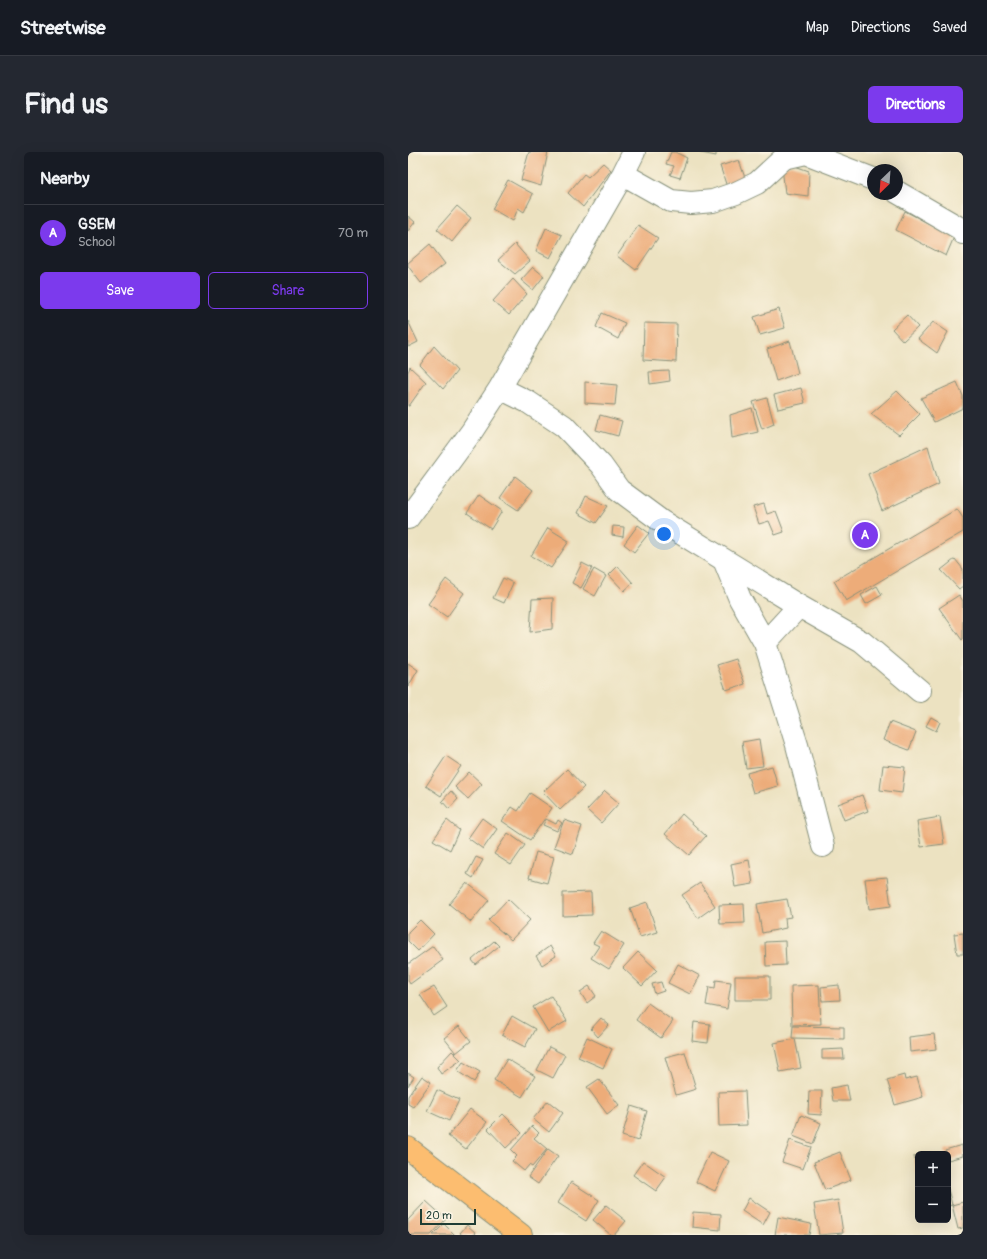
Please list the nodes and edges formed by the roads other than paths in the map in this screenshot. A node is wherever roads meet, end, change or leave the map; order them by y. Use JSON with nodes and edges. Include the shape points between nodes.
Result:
{"nodes":[{"id":1,"x":634,"y":152,"type":"edge"},
{"id":2,"x":623,"y":174,"type":"junction"},
{"id":3,"x":867,"y":177,"type":"edge"},
{"id":4,"x":903,"y":195,"type":"edge"},
{"id":5,"x":963,"y":233,"type":"edge"},
{"id":6,"x":500,"y":388,"type":"junction"},
{"id":7,"x":408,"y":518,"type":"edge"},
{"id":8,"x":724,"y":560,"type":"junction"},
{"id":9,"x":799,"y":606,"type":"junction"},
{"id":10,"x":765,"y":643,"type":"junction"},
{"id":11,"x":920,"y":691,"type":"dead end"},
{"id":12,"x":823,"y":846,"type":"dead end"},
{"id":13,"x":408,"y":1148,"type":"edge"},
{"id":14,"x":521,"y":1235,"type":"edge"}],
"edges":[{"from":1,"to":2,"type":"street"},
{"from":2,"to":3,"type":"street","via":[[671,201],[691,203],[713,201],[736,193],[756,183],[784,158],[806,153]]},
{"from":2,"to":6,"type":"street"},
{"from":4,"to":5,"type":"street","via":[[961,229]]},
{"from":6,"to":7,"type":"street"},
{"from":6,"to":8,"type":"street","via":[[528,402],[564,426],[601,465],[619,490],[661,521]]},
{"from":8,"to":9,"type":"street"},
{"from":8,"to":10,"type":"street","via":[[740,599]]},
{"from":9,"to":10,"type":"street"},
{"from":9,"to":11,"type":"street","via":[[862,642]]},
{"from":10,"to":12,"type":"street","via":[[797,745]]},
{"from":13,"to":14,"type":"main road"}]}
